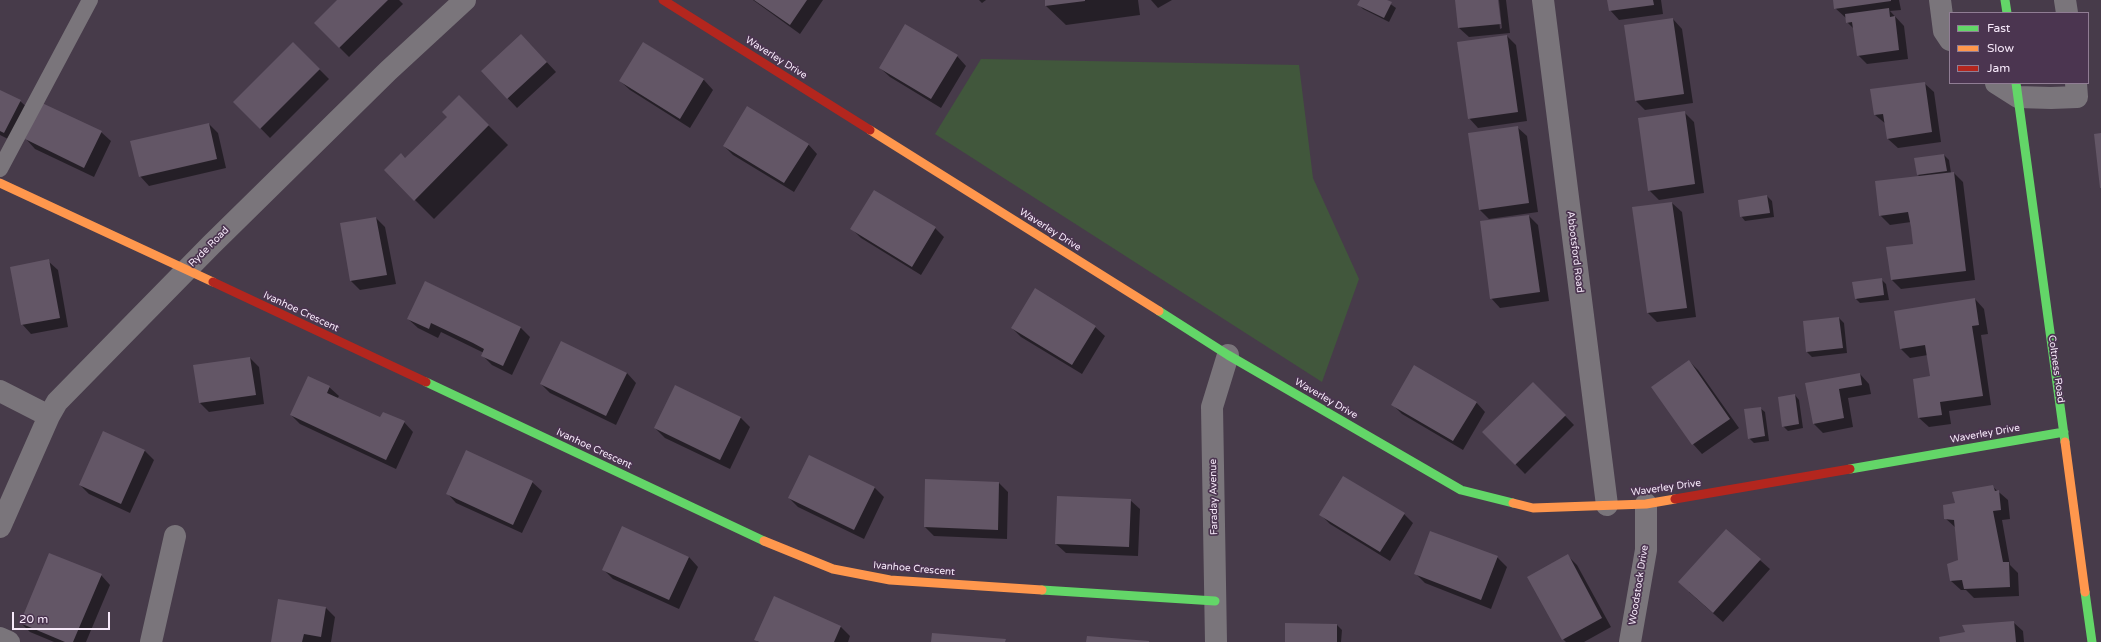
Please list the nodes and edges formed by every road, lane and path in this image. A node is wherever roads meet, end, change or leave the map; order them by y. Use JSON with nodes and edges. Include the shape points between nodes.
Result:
{"nodes":[{"id":1,"x":90,"y":0,"type":"edge"},
{"id":2,"x":464,"y":0,"type":"edge"},
{"id":3,"x":663,"y":0,"type":"edge"},
{"id":4,"x":1543,"y":0,"type":"edge"},
{"id":5,"x":1940,"y":0,"type":"edge"},
{"id":6,"x":2005,"y":0,"type":"edge"},
{"id":7,"x":2065,"y":0,"type":"edge"},
{"id":8,"x":2007,"y":12,"type":"edge"},
{"id":9,"x":2067,"y":12,"type":"edge"},
{"id":10,"x":1949,"y":38,"type":"edge"},
{"id":11,"x":1999,"y":84,"type":"edge"},
{"id":12,"x":2076,"y":84,"type":"edge"},
{"id":13,"x":2017,"y":90,"type":"edge"},
{"id":14,"x":0,"y":169,"type":"edge"},
{"id":15,"x":0,"y":183,"type":"edge"},
{"id":16,"x":186,"y":271,"type":"junction"},
{"id":17,"x":1228,"y":355,"type":"junction"},
{"id":18,"x":0,"y":391,"type":"edge"},
{"id":19,"x":49,"y":416,"type":"junction"},
{"id":20,"x":2064,"y":432,"type":"junction"},
{"id":21,"x":1646,"y":504,"type":"junction"},
{"id":22,"x":1608,"y":505,"type":"junction"},
{"id":23,"x":0,"y":527,"type":"edge"},
{"id":24,"x":175,"y":536,"type":"dead end"},
{"id":25,"x":1215,"y":601,"type":"junction"},
{"id":26,"x":0,"y":638,"type":"edge"},
{"id":27,"x":9,"y":642,"type":"edge"},
{"id":28,"x":151,"y":642,"type":"edge"},
{"id":29,"x":1216,"y":642,"type":"edge"},
{"id":30,"x":1630,"y":642,"type":"edge"},
{"id":31,"x":2092,"y":642,"type":"edge"}],
"edges":[{"from":1,"to":14,"type":"lane"},
{"from":2,"to":16,"type":"street","name":"Ryde Road","via":[[382,76]]},
{"from":3,"to":17,"type":"street","name":"Waverley Drive"},
{"from":4,"to":22,"type":"street","name":"Abbotsford Road"},
{"from":5,"to":10,"type":"street","via":[[1944,30]]},
{"from":6,"to":8,"type":"street"},
{"from":7,"to":9,"type":"street"},
{"from":11,"to":13,"type":"street"},
{"from":12,"to":13,"type":"street","via":[[2077,97]]},
{"from":13,"to":20,"type":"street","name":"Coltness Road"},
{"from":15,"to":16,"type":"street","name":"Ivanhoe Crescent"},
{"from":16,"to":19,"type":"street","name":"Ryde Road","via":[[57,402]]},
{"from":16,"to":25,"type":"street","name":"Ivanhoe Crescent","via":[[793,554],[833,569],[890,580]]},
{"from":17,"to":22,"type":"street","name":"Waverley Drive","via":[[1461,490],[1533,508]]},
{"from":17,"to":25,"type":"street","name":"Faraday Avenue","via":[[1212,407]]},
{"from":18,"to":19,"type":"street"},
{"from":19,"to":23,"type":"street","name":"Ryde Road"},
{"from":20,"to":21,"type":"street","name":"Waverley Drive"},
{"from":20,"to":31,"type":"street","name":"Coltness Road"},
{"from":21,"to":22,"type":"street","name":"Waverley Drive"},
{"from":21,"to":30,"type":"street","name":"Woodstock Drive","via":[[1646,550]]},
{"from":24,"to":28,"type":"street"},
{"from":25,"to":29,"type":"street","name":"Faraday Avenue"},
{"from":26,"to":27,"type":"street"}]}
